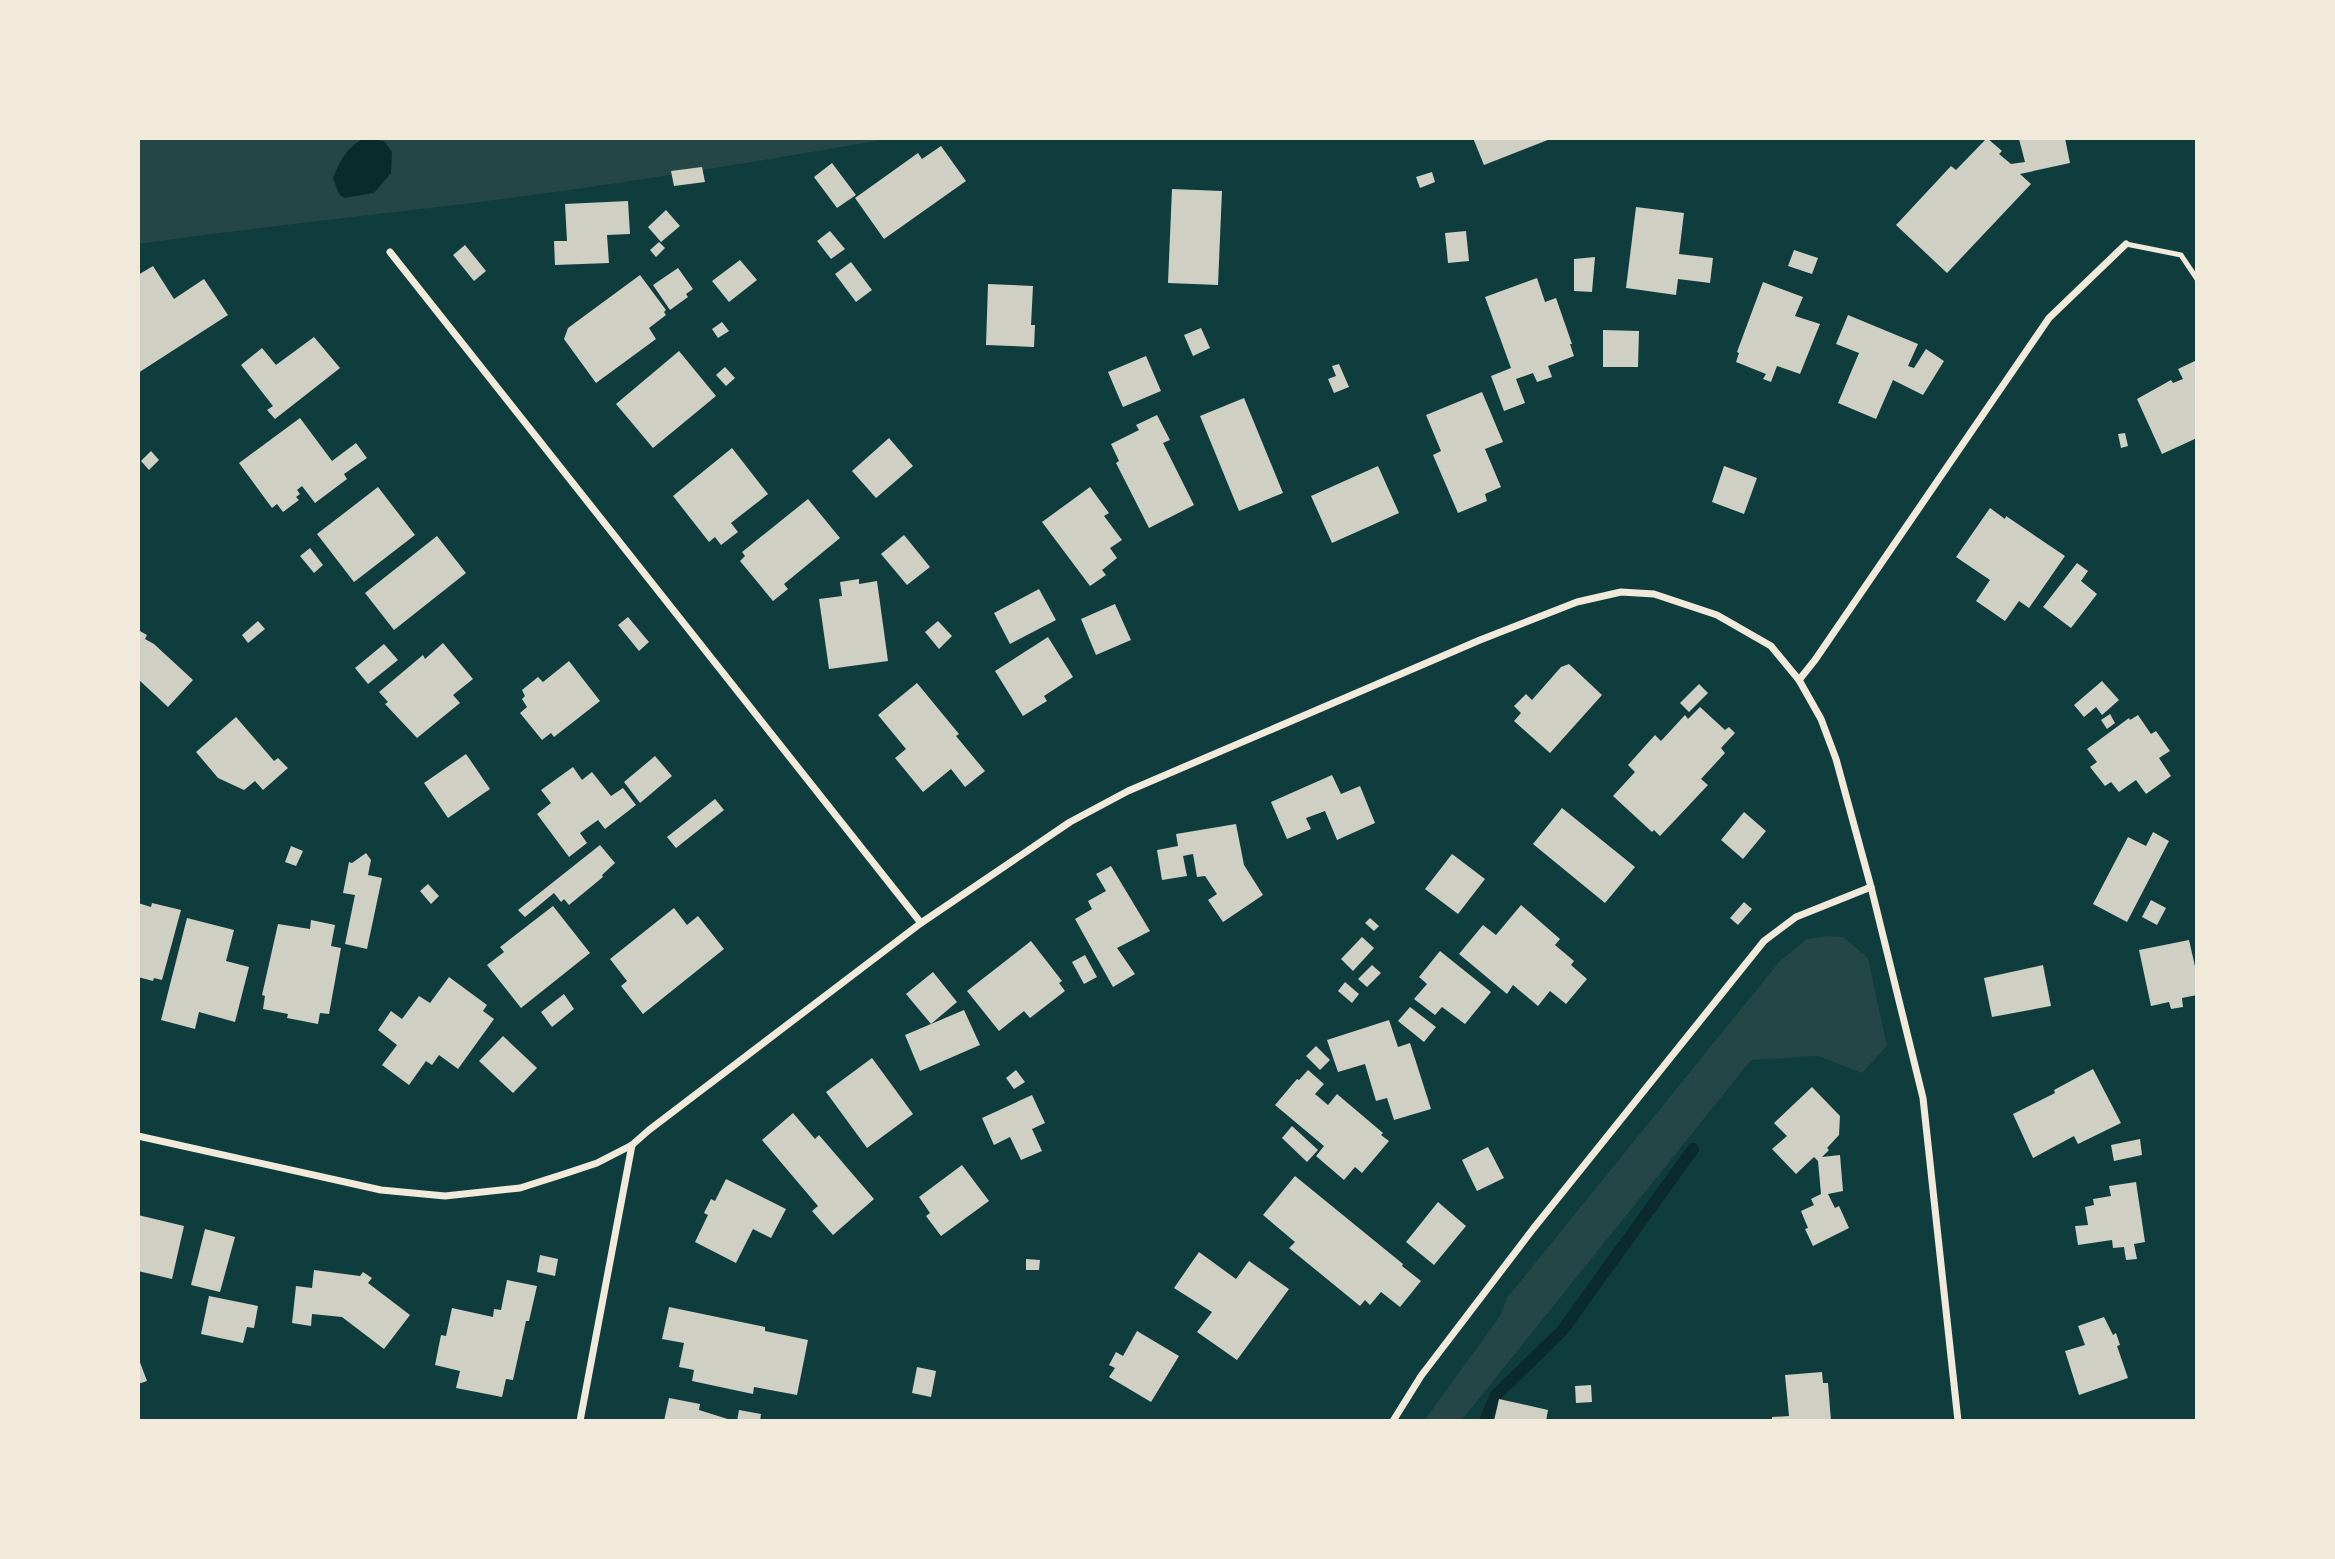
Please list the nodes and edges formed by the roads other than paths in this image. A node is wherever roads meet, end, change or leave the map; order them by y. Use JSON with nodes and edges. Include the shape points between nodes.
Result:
{"nodes":[{"id":1,"x":2126,"y":244,"type":"joint"},
{"id":2,"x":390,"y":252,"type":"dead end"},
{"id":3,"x":2197,"y":279,"type":"edge"},
{"id":4,"x":1799,"y":680,"type":"junction"},
{"id":5,"x":1871,"y":887,"type":"junction"},
{"id":6,"x":920,"y":923,"type":"junction"},
{"id":7,"x":138,"y":1136,"type":"edge"},
{"id":8,"x":632,"y":1145,"type":"junction"},
{"id":9,"x":580,"y":1421,"type":"edge"},
{"id":10,"x":1393,"y":1421,"type":"edge"},
{"id":11,"x":1958,"y":1421,"type":"edge"}],
"edges":[{"from":1,"to":3,"type":"lane","via":[[2180,255]]},
{"from":1,"to":4,"type":"street","via":[[2049,318]]},
{"from":2,"to":6,"type":"street"},
{"from":4,"to":5,"type":"street","via":[[1836,759]]},
{"from":4,"to":6,"type":"street","via":[[1772,646],[1717,615],[1654,594],[1621,592],[1577,602],[1128,791],[1070,822]]},
{"from":5,"to":10,"type":"street","via":[[1796,917],[1764,941],[1533,1229],[1421,1376]]},
{"from":5,"to":11,"type":"street","via":[[1923,1098]]},
{"from":6,"to":8,"type":"street"},
{"from":7,"to":8,"type":"street","via":[[381,1190],[445,1196],[520,1188],[597,1163]]},
{"from":8,"to":9,"type":"street"}]}
